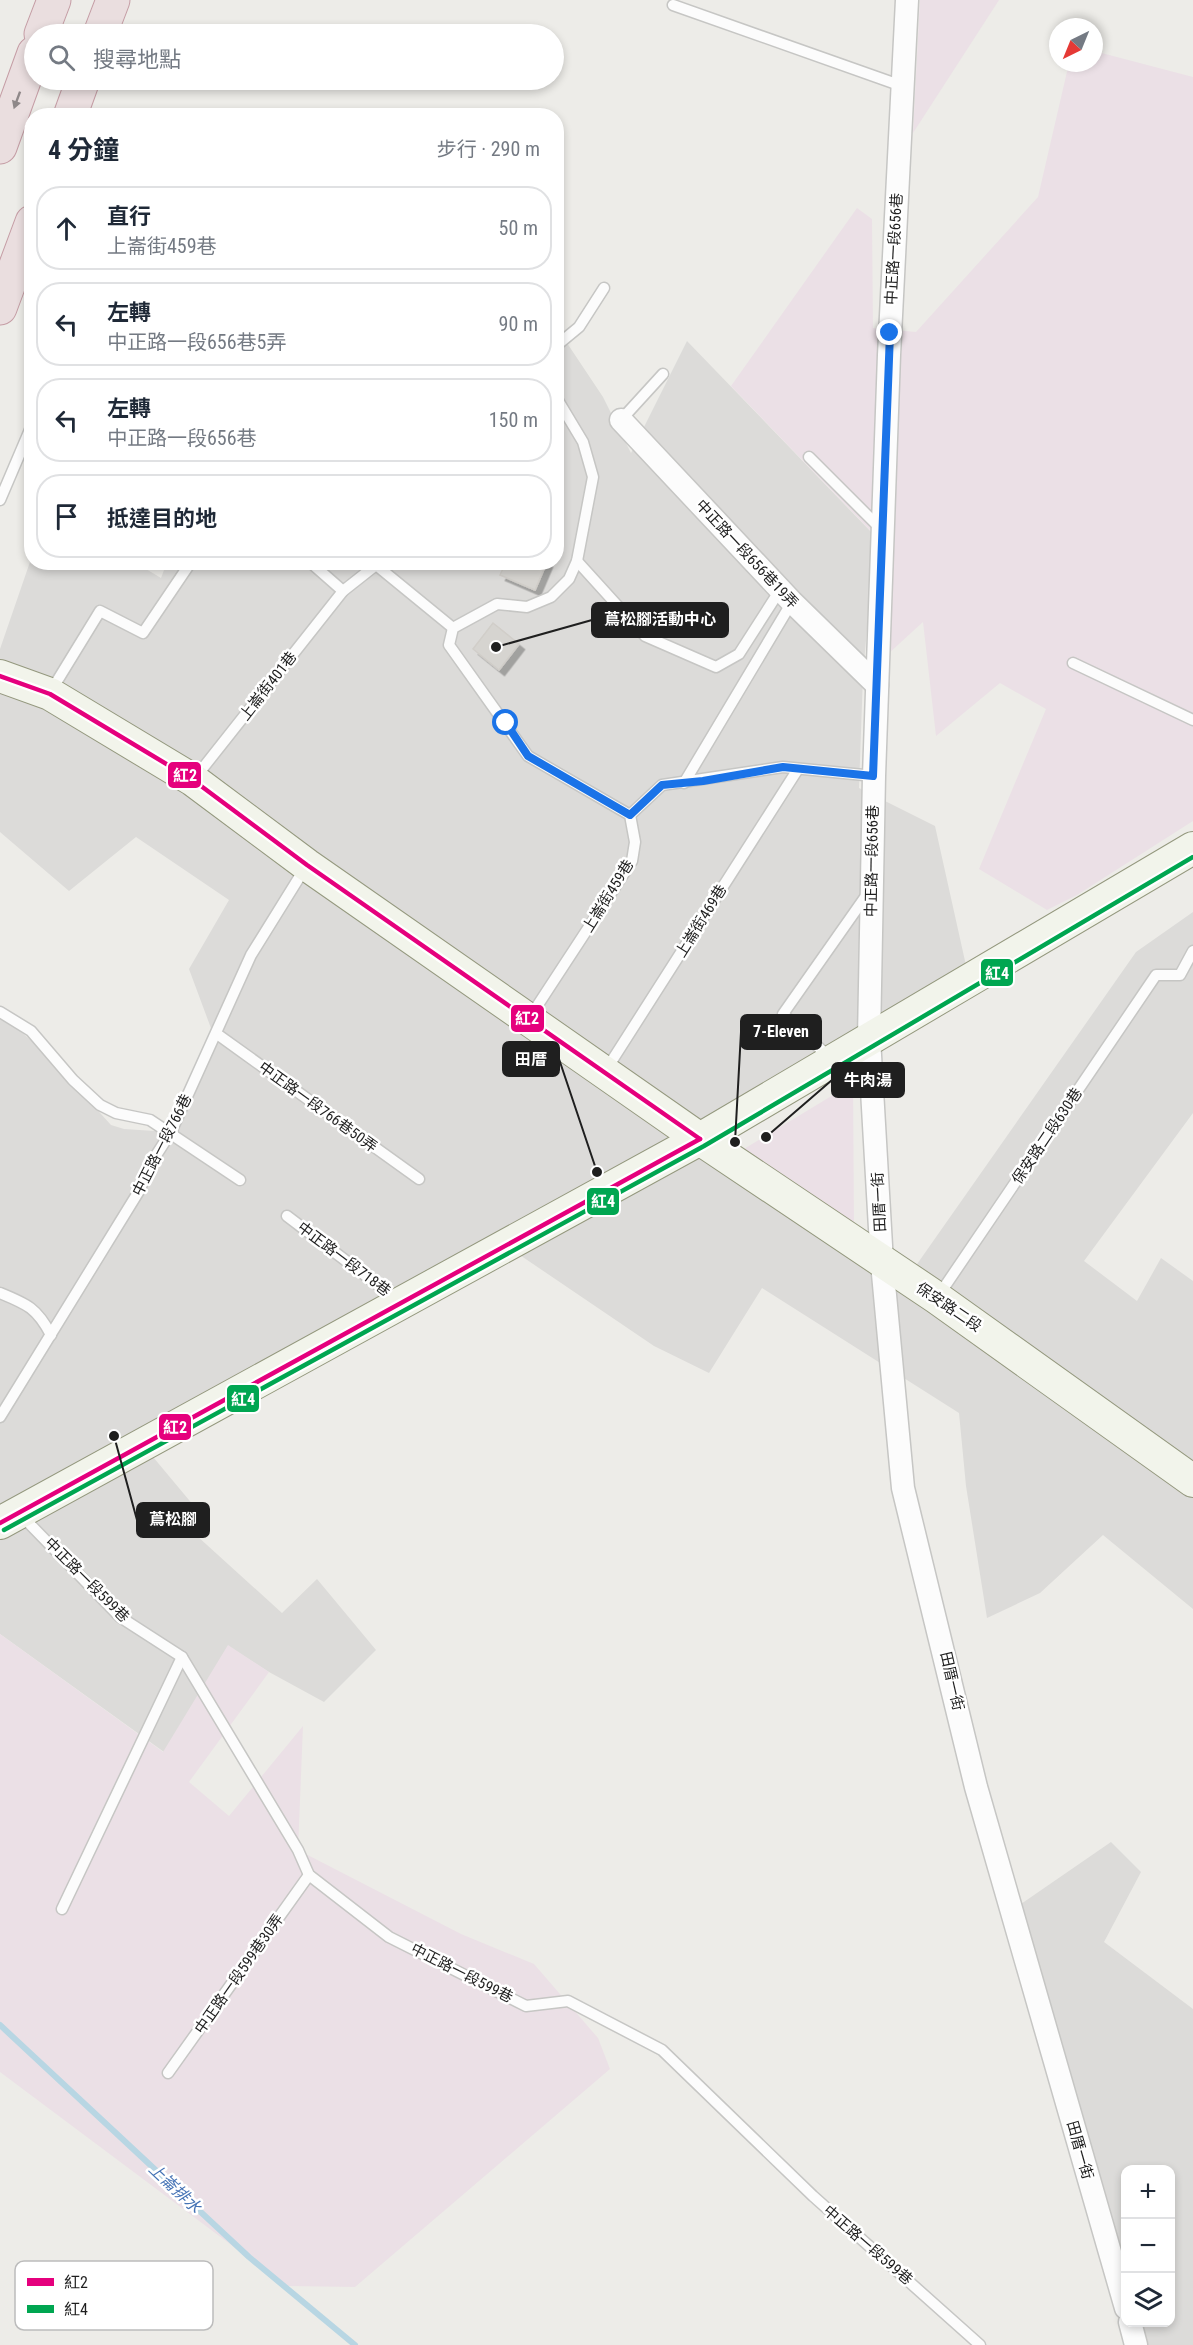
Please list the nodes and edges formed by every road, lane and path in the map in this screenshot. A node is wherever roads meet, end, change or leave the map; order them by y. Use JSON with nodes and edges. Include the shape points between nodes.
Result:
{"nodes":[{"id":1,"x":54,"y":0,"type":"edge"},
{"id":2,"x":112,"y":0,"type":"edge"},
{"id":3,"x":907,"y":0,"type":"edge"},
{"id":4,"x":673,"y":5,"type":"dead end"},
{"id":5,"x":45,"y":24,"type":"edge"},
{"id":6,"x":104,"y":24,"type":"edge"},
{"id":7,"x":24,"y":80,"type":"edge"},
{"id":8,"x":902,"y":86,"type":"junction"},
{"id":9,"x":79,"y":90,"type":"edge"},
{"id":10,"x":73,"y":108,"type":"edge"},
{"id":11,"x":0,"y":147,"type":"edge"},
{"id":12,"x":24,"y":244,"type":"edge"},
{"id":13,"x":604,"y":288,"type":"dead end"},
{"id":14,"x":0,"y":308,"type":"edge"},
{"id":15,"x":564,"y":339,"type":"edge"},
{"id":16,"x":663,"y":374,"type":"dead end"},
{"id":17,"x":564,"y":410,"type":"edge"},
{"id":18,"x":621,"y":420,"type":"joint"},
{"id":19,"x":24,"y":444,"type":"edge"},
{"id":20,"x":809,"y":457,"type":"dead end"},
{"id":21,"x":0,"y":500,"type":"edge"},
{"id":22,"x":882,"y":530,"type":"junction"},
{"id":23,"x":577,"y":561,"type":"junction"},
{"id":24,"x":186,"y":570,"type":"edge"},
{"id":25,"x":319,"y":570,"type":"edge"},
{"id":26,"x":369,"y":570,"type":"edge"},
{"id":27,"x":381,"y":570,"type":"edge"},
{"id":28,"x":343,"y":591,"type":"junction"},
{"id":29,"x":786,"y":596,"type":"junction"},
{"id":30,"x":453,"y":628,"type":"junction"},
{"id":31,"x":1073,"y":663,"type":"dead end"},
{"id":32,"x":0,"y":676,"type":"edge"},
{"id":33,"x":877,"y":685,"type":"junction"},
{"id":34,"x":50,"y":694,"type":"junction"},
{"id":35,"x":1193,"y":720,"type":"edge"},
{"id":36,"x":798,"y":769,"type":"junction"},
{"id":37,"x":873,"y":776,"type":"junction"},
{"id":38,"x":193,"y":780,"type":"junction"},
{"id":39,"x":684,"y":783,"type":"junction"},
{"id":40,"x":630,"y":815,"type":"junction"},
{"id":41,"x":1193,"y":848,"type":"edge"},
{"id":42,"x":307,"y":865,"type":"junction"},
{"id":43,"x":872,"y":888,"type":"junction"},
{"id":44,"x":1193,"y":951,"type":"edge"},
{"id":45,"x":0,"y":1012,"type":"edge"},
{"id":46,"x":528,"y":1020,"type":"junction"},
{"id":47,"x":217,"y":1034,"type":"junction"},
{"id":48,"x":869,"y":1038,"type":"junction"},
{"id":49,"x":833,"y":1060,"type":"junction"},
{"id":50,"x":605,"y":1073,"type":"junction"},
{"id":51,"x":171,"y":1132,"type":"junction"},
{"id":52,"x":700,"y":1139,"type":"junction"},
{"id":53,"x":419,"y":1179,"type":"dead end"},
{"id":54,"x":240,"y":1180,"type":"dead end"},
{"id":55,"x":287,"y":1216,"type":"dead end"},
{"id":56,"x":882,"y":1263,"type":"junction"},
{"id":57,"x":0,"y":1293,"type":"edge"},
{"id":58,"x":937,"y":1298,"type":"junction"},
{"id":59,"x":401,"y":1303,"type":"junction"},
{"id":60,"x":51,"y":1335,"type":"junction"},
{"id":61,"x":0,"y":1416,"type":"edge"},
{"id":62,"x":1193,"y":1481,"type":"edge"},
{"id":63,"x":10,"y":1518,"type":"edge"},
{"id":64,"x":182,"y":1657,"type":"junction"},
{"id":65,"x":309,"y":1875,"type":"junction"},
{"id":66,"x":62,"y":1908,"type":"dead end"},
{"id":67,"x":168,"y":2073,"type":"dead end"},
{"id":68,"x":1121,"y":2294,"type":"edge"},
{"id":69,"x":1131,"y":2327,"type":"edge"},
{"id":70,"x":980,"y":2345,"type":"edge"},
{"id":71,"x":1136,"y":2345,"type":"edge"}],
"edges":[{"from":1,"to":5,"type":"highway"},
{"from":2,"to":6,"type":"highway"},
{"from":3,"to":8,"type":"street","name":"中正路一段656巷"},
{"from":4,"to":8,"type":"lane"},
{"from":7,"to":11,"type":"highway","one_way":true},
{"from":8,"to":22,"type":"street","name":"中正路一段656巷"},
{"from":9,"to":10,"type":"highway"},
{"from":12,"to":14,"type":"highway"},
{"from":13,"to":15,"type":"lane","via":[[579,327]]},
{"from":16,"to":18,"type":"lane"},
{"from":17,"to":23,"type":"lane","via":[[583,442],[593,477]]},
{"from":18,"to":29,"type":"street","name":"中正路一段656巷19弄"},
{"from":19,"to":21,"type":"lane"},
{"from":20,"to":22,"type":"lane"},
{"from":22,"to":33,"type":"street","name":"中正路一段656巷"},
{"from":23,"to":29,"type":"lane","via":[[645,636],[716,667],[739,654]]},
{"from":23,"to":30,"type":"lane","via":[[569,579],[551,597],[527,607],[497,604]]},
{"from":24,"to":34,"type":"lane","via":[[143,633],[100,611]]},
{"from":25,"to":28,"type":"lane"},
{"from":26,"to":28,"type":"lane","name":"上崙街401巷"},
{"from":27,"to":30,"type":"lane","name":"上崙街401巷"},
{"from":28,"to":38,"type":"lane","name":"上崙街401巷"},
{"from":29,"to":33,"type":"street","name":"中正路一段656巷19弄"},
{"from":29,"to":39,"type":"lane"},
{"from":30,"to":40,"type":"lane","via":[[449,645],[528,756]]},
{"from":31,"to":35,"type":"lane"},
{"from":32,"to":34,"type":"street","name":"保安路二段"},
{"from":33,"to":37,"type":"street","name":"中正路一段656巷"},
{"from":34,"to":38,"type":"street","name":"保安路二段"},
{"from":36,"to":37,"type":"lane"},
{"from":36,"to":39,"type":"lane","via":[[783,767]]},
{"from":36,"to":50,"type":"lane","name":"上崙街469巷"},
{"from":37,"to":43,"type":"street","name":"中正路一段656巷"},
{"from":38,"to":42,"type":"street","name":"保安路二段"},
{"from":39,"to":40,"type":"lane","via":[[662,785]]},
{"from":40,"to":46,"type":"lane","name":"上崙街459巷","via":[[635,842],[632,861]]},
{"from":41,"to":48,"type":"street"},
{"from":42,"to":46,"type":"street","name":"保安路二段"},
{"from":42,"to":47,"type":"lane","name":"中正路一段766巷","via":[[252,955]]},
{"from":43,"to":48,"type":"street","name":"中正路一段656巷"},
{"from":43,"to":49,"type":"lane","via":[[783,1014]]},
{"from":44,"to":58,"type":"lane","name":"保安路二段630巷","via":[[1180,975],[1156,975]]},
{"from":45,"to":51,"type":"lane","via":[[31,1031],[100,1105],[116,1113],[150,1120]]},
{"from":46,"to":50,"type":"street","name":"保安路二段"},
{"from":47,"to":51,"type":"lane","name":"中正路一段766巷"},
{"from":47,"to":53,"type":"lane","name":"中正路一段766巷50弄"},
{"from":48,"to":49,"type":"street"},
{"from":48,"to":56,"type":"street","name":"田厝一街"},
{"from":49,"to":52,"type":"street"},
{"from":50,"to":52,"type":"street","name":"保安路二段"},
{"from":51,"to":54,"type":"lane"},
{"from":51,"to":60,"type":"lane","name":"中正路一段766巷"},
{"from":52,"to":56,"type":"street","name":"保安路二段"},
{"from":52,"to":59,"type":"street"},
{"from":55,"to":59,"type":"lane","name":"中正路一段718巷"},
{"from":56,"to":58,"type":"street","name":"保安路二段"},
{"from":56,"to":68,"type":"street","name":"田厝一街","via":[[903,1488],[976,1787]]},
{"from":57,"to":60,"type":"lane","via":[[23,1302],[42,1317]]},
{"from":58,"to":62,"type":"street","name":"保安路二段"},
{"from":59,"to":63,"type":"street"},
{"from":60,"to":61,"type":"lane","name":"中正路一段766巷"},
{"from":63,"to":64,"type":"lane","name":"中正路一段599巷","via":[[120,1617]]},
{"from":64,"to":65,"type":"lane","name":"中正路一段599巷","via":[[298,1850]]},
{"from":64,"to":66,"type":"lane"},
{"from":65,"to":67,"type":"lane","name":"中正路一段599巷30弄"},
{"from":65,"to":70,"type":"lane","name":"中正路一段599巷","via":[[389,1937],[526,2006],[568,2001],[662,2050],[813,2196]]},
{"from":69,"to":71,"type":"street"}]}
